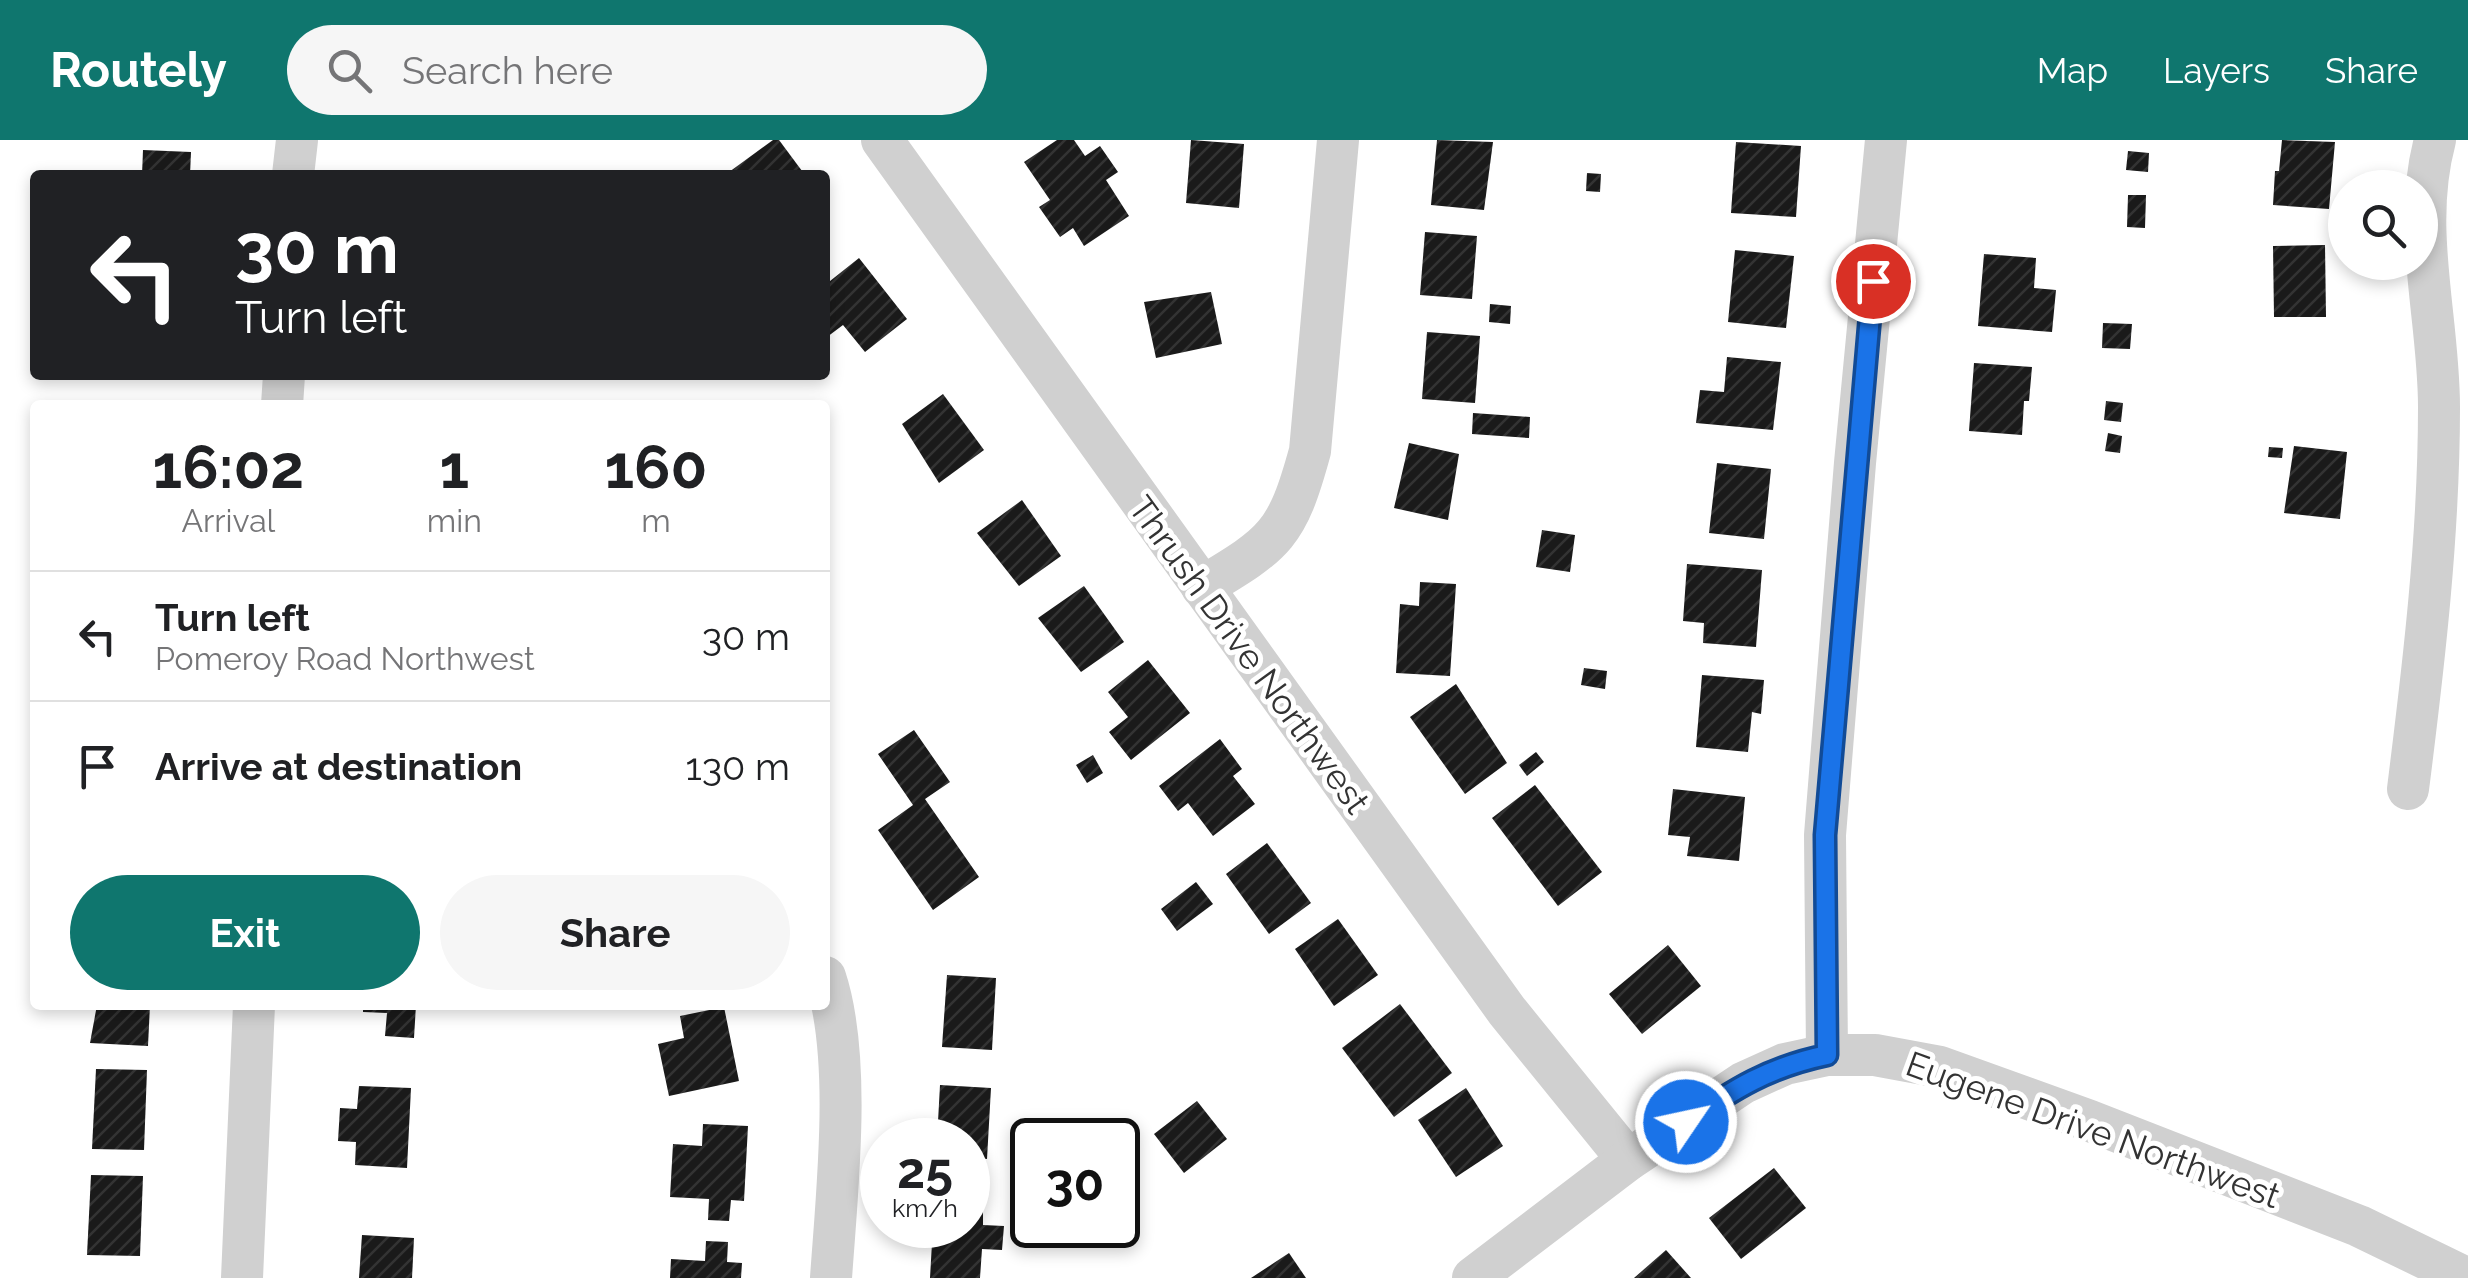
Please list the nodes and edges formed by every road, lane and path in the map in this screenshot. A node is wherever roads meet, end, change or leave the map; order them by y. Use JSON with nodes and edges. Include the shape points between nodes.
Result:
{"nodes":[{"id":1,"x":297,"y":140,"type":"edge"},
{"id":2,"x":882,"y":140,"type":"edge"},
{"id":3,"x":1338,"y":140,"type":"edge"},
{"id":4,"x":1886,"y":140,"type":"edge"},
{"id":5,"x":2435,"y":140,"type":"edge"},
{"id":6,"x":294,"y":170,"type":"edge"},
{"id":7,"x":1202,"y":586,"type":"junction"},
{"id":8,"x":2408,"y":788,"type":"dead end"},
{"id":9,"x":830,"y":1004,"type":"edge"},
{"id":10,"x":254,"y":1010,"type":"edge"},
{"id":11,"x":1827,"y":1055,"type":"junction"},
{"id":12,"x":1628,"y":1160,"type":"junction"},
{"id":13,"x":242,"y":1278,"type":"edge"},
{"id":14,"x":831,"y":1278,"type":"edge"},
{"id":15,"x":1473,"y":1278,"type":"edge"},
{"id":16,"x":2466,"y":1278,"type":"edge"}],
"edges":[{"from":1,"to":6,"type":"street"},
{"from":2,"to":7,"type":"street","name":"Thrush Drive Northwest"},
{"from":3,"to":7,"type":"street","via":[[1310,451],[1296,500],[1284,526],[1256,555]]},
{"from":4,"to":11,"type":"street","via":[[1825,835]]},
{"from":5,"to":8,"type":"street","via":[[2424,198],[2439,401],[2437,522]]},
{"from":7,"to":12,"type":"street","name":"Thrush Drive Northwest","via":[[1507,1011]]},
{"from":9,"to":14,"type":"street","via":[[838,1048]]},
{"from":10,"to":13,"type":"street"},
{"from":11,"to":12,"type":"street","name":"Eugene Drive Northwest","via":[[1784,1064],[1743,1083]]},
{"from":11,"to":16,"type":"street","name":"Eugene Drive Northwest","via":[[1875,1055],[1940,1067],[2358,1226]]},
{"from":12,"to":15,"type":"street","name":"Eugene Drive Northwest"}]}
